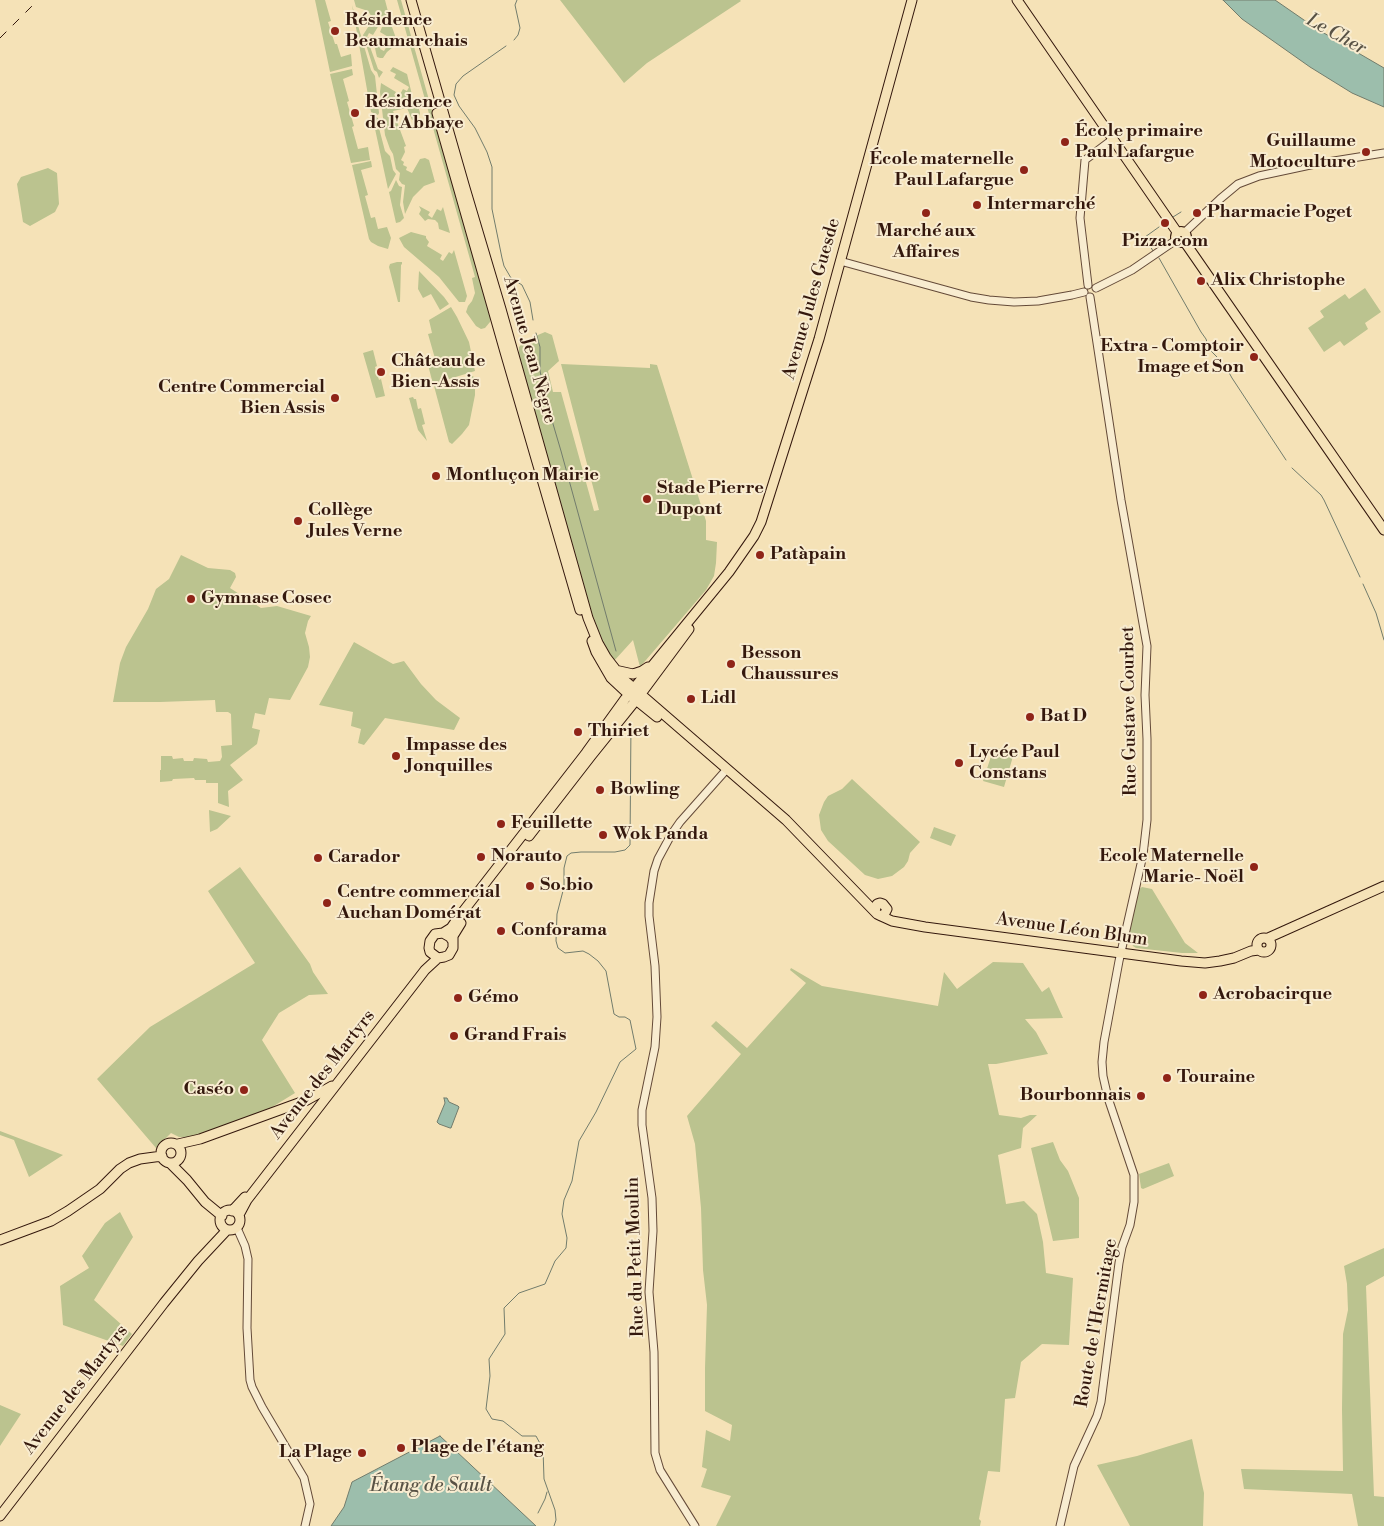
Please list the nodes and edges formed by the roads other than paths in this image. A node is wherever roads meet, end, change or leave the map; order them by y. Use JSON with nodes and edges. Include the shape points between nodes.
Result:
{"nodes":[{"id":1,"x":405,"y":0,"type":"edge"},
{"id":2,"x":411,"y":0,"type":"edge"},
{"id":3,"x":912,"y":0,"type":"edge"},
{"id":4,"x":1017,"y":0,"type":"edge"},
{"id":5,"x":1114,"y":139,"type":"junction"},
{"id":6,"x":1384,"y":153,"type":"edge"},
{"id":7,"x":1181,"y":236,"type":"junction"},
{"id":8,"x":840,"y":261,"type":"junction"},
{"id":9,"x":1088,"y":284,"type":"junction"},
{"id":10,"x":1096,"y":288,"type":"junction"},
{"id":11,"x":1084,"y":292,"type":"junction"},
{"id":12,"x":1090,"y":297,"type":"junction"},
{"id":13,"x":1384,"y":530,"type":"edge"},
{"id":14,"x":712,"y":593,"type":"junction"},
{"id":15,"x":658,"y":659,"type":"junction"},
{"id":16,"x":615,"y":674,"type":"junction"},
{"id":17,"x":635,"y":695,"type":"junction"},
{"id":18,"x":621,"y":704,"type":"junction"},
{"id":19,"x":723,"y":766,"type":"junction"},
{"id":20,"x":1384,"y":886,"type":"edge"},
{"id":21,"x":1384,"y":891,"type":"edge"},
{"id":22,"x":444,"y":933,"type":"junction"},
{"id":23,"x":452,"y":940,"type":"junction"},
{"id":24,"x":1270,"y":941,"type":"junction"},
{"id":25,"x":1121,"y":951,"type":"junction"},
{"id":26,"x":430,"y":952,"type":"junction"},
{"id":27,"x":438,"y":958,"type":"junction"},
{"id":28,"x":1106,"y":1034,"type":"joint"},
{"id":29,"x":332,"y":1086,"type":"junction"},
{"id":30,"x":178,"y":1144,"type":"junction"},
{"id":31,"x":162,"y":1156,"type":"junction"},
{"id":32,"x":180,"y":1159,"type":"junction"},
{"id":33,"x":170,"y":1163,"type":"junction"},
{"id":34,"x":187,"y":1180,"type":"junction"},
{"id":35,"x":235,"y":1213,"type":"junction"},
{"id":36,"x":223,"y":1223,"type":"junction"},
{"id":37,"x":237,"y":1228,"type":"junction"},
{"id":38,"x":0,"y":1240,"type":"edge"},
{"id":39,"x":0,"y":1516,"type":"edge"},
{"id":40,"x":305,"y":1526,"type":"edge"},
{"id":41,"x":695,"y":1526,"type":"edge"},
{"id":42,"x":1060,"y":1526,"type":"edge"}],
"edges":[{"from":1,"to":16,"type":"main road","name":"Avenue Jean Nègre","via":[[581,614],[596,652]]},
{"from":2,"to":16,"type":"main road","name":"Avenue Jean Nègre","via":[[588,618]]},
{"from":3,"to":8,"type":"main road","name":"Avenue Jules Guesde"},
{"from":4,"to":5,"type":"main road"},
{"from":5,"to":7,"type":"main road"},
{"from":5,"to":9,"type":"street","via":[[1085,160],[1080,218]]},
{"from":6,"to":7,"type":"street","via":[[1315,164],[1238,184]]},
{"from":7,"to":10,"type":"street","via":[[1132,270]]},
{"from":7,"to":13,"type":"main road"},
{"from":8,"to":11,"type":"street","via":[[989,300],[1038,301]]},
{"from":8,"to":14,"type":"main road","name":"Avenue Jules Guesde","via":[[817,346],[761,522],[748,546]]},
{"from":9,"to":10,"type":"street"},
{"from":9,"to":11,"type":"street"},
{"from":10,"to":12,"type":"street"},
{"from":11,"to":12,"type":"street"},
{"from":12,"to":25,"type":"street","name":"Rue Gustave Courbet","via":[[1147,646],[1147,820],[1143,854]]},
{"from":14,"to":15,"type":"main road","name":"Avenue Jules Guesde"},
{"from":14,"to":17,"type":"main road","name":"Avenue Jules Guesde","via":[[705,607]]},
{"from":15,"to":16,"type":"main road","via":[[637,673]]},
{"from":15,"to":17,"type":"main road","name":"Avenue Jules Guesde"},
{"from":16,"to":17,"type":"main road","name":"Avenue Jean Nègre"},
{"from":16,"to":18,"type":"main road","name":"Avenue Jean Nègre"},
{"from":17,"to":18,"type":"main road"},
{"from":17,"to":19,"type":"main road","name":"Avenue Léon Blum"},
{"from":17,"to":23,"type":"main road","via":[[459,926]]},
{"from":18,"to":22,"type":"main road"},
{"from":19,"to":25,"type":"main road","name":"Avenue Léon Blum","via":[[793,826],[860,897],[892,921]]},
{"from":19,"to":41,"type":"street","name":"Rue du Petit Moulin","via":[[680,822],[658,859],[649,903],[657,1017],[656,1047],[642,1110],[642,1125],[652,1198],[650,1301],[655,1453],[660,1470]]},
{"from":20,"to":24,"type":"main road","name":"Avenue Léon Blum"},
{"from":21,"to":24,"type":"main road","name":"Avenue Léon Blum"},
{"from":22,"to":23,"type":"main road"},
{"from":22,"to":26,"type":"main road","via":[[432,937]]},
{"from":23,"to":27,"type":"main road","via":[[451,953]]},
{"from":24,"to":25,"type":"main road","name":"Avenue Léon Blum","via":[[1268,951],[1263,952],[1258,947],[1204,958]]},
{"from":25,"to":28,"type":"street","name":"Rue Gustave Courbet"},
{"from":26,"to":27,"type":"main road"},
{"from":26,"to":29,"type":"main road","name":"Avenue des Martyrs"},
{"from":27,"to":35,"type":"main road","name":"Avenue des Martyrs","via":[[425,970]]},
{"from":28,"to":42,"type":"street","name":"Route de l'Hermitage","via":[[1103,1076],[1134,1176],[1134,1202],[1118,1263],[1101,1402],[1074,1466]]},
{"from":29,"to":30,"type":"main road","via":[[308,1100],[200,1140]]},
{"from":29,"to":35,"type":"main road","name":"Avenue des Martyrs"},
{"from":30,"to":31,"type":"main road","via":[[167,1143]]},
{"from":30,"to":32,"type":"main road","via":[[182,1150]]},
{"from":31,"to":33,"type":"main road"},
{"from":31,"to":38,"type":"main road","via":[[129,1163],[68,1211],[51,1221]]},
{"from":32,"to":33,"type":"main road"},
{"from":32,"to":34,"type":"main road"},
{"from":33,"to":34,"type":"main road"},
{"from":34,"to":36,"type":"main road"},
{"from":35,"to":36,"type":"main road","via":[[226,1212]]},
{"from":35,"to":37,"type":"main road","via":[[240,1223]]},
{"from":36,"to":37,"type":"main road","via":[[232,1230]]},
{"from":36,"to":39,"type":"main road","name":"Avenue des Martyrs","via":[[198,1261]]},
{"from":37,"to":40,"type":"street","via":[[248,1259],[250,1380],[262,1407],[304,1478],[310,1504]]}]}
